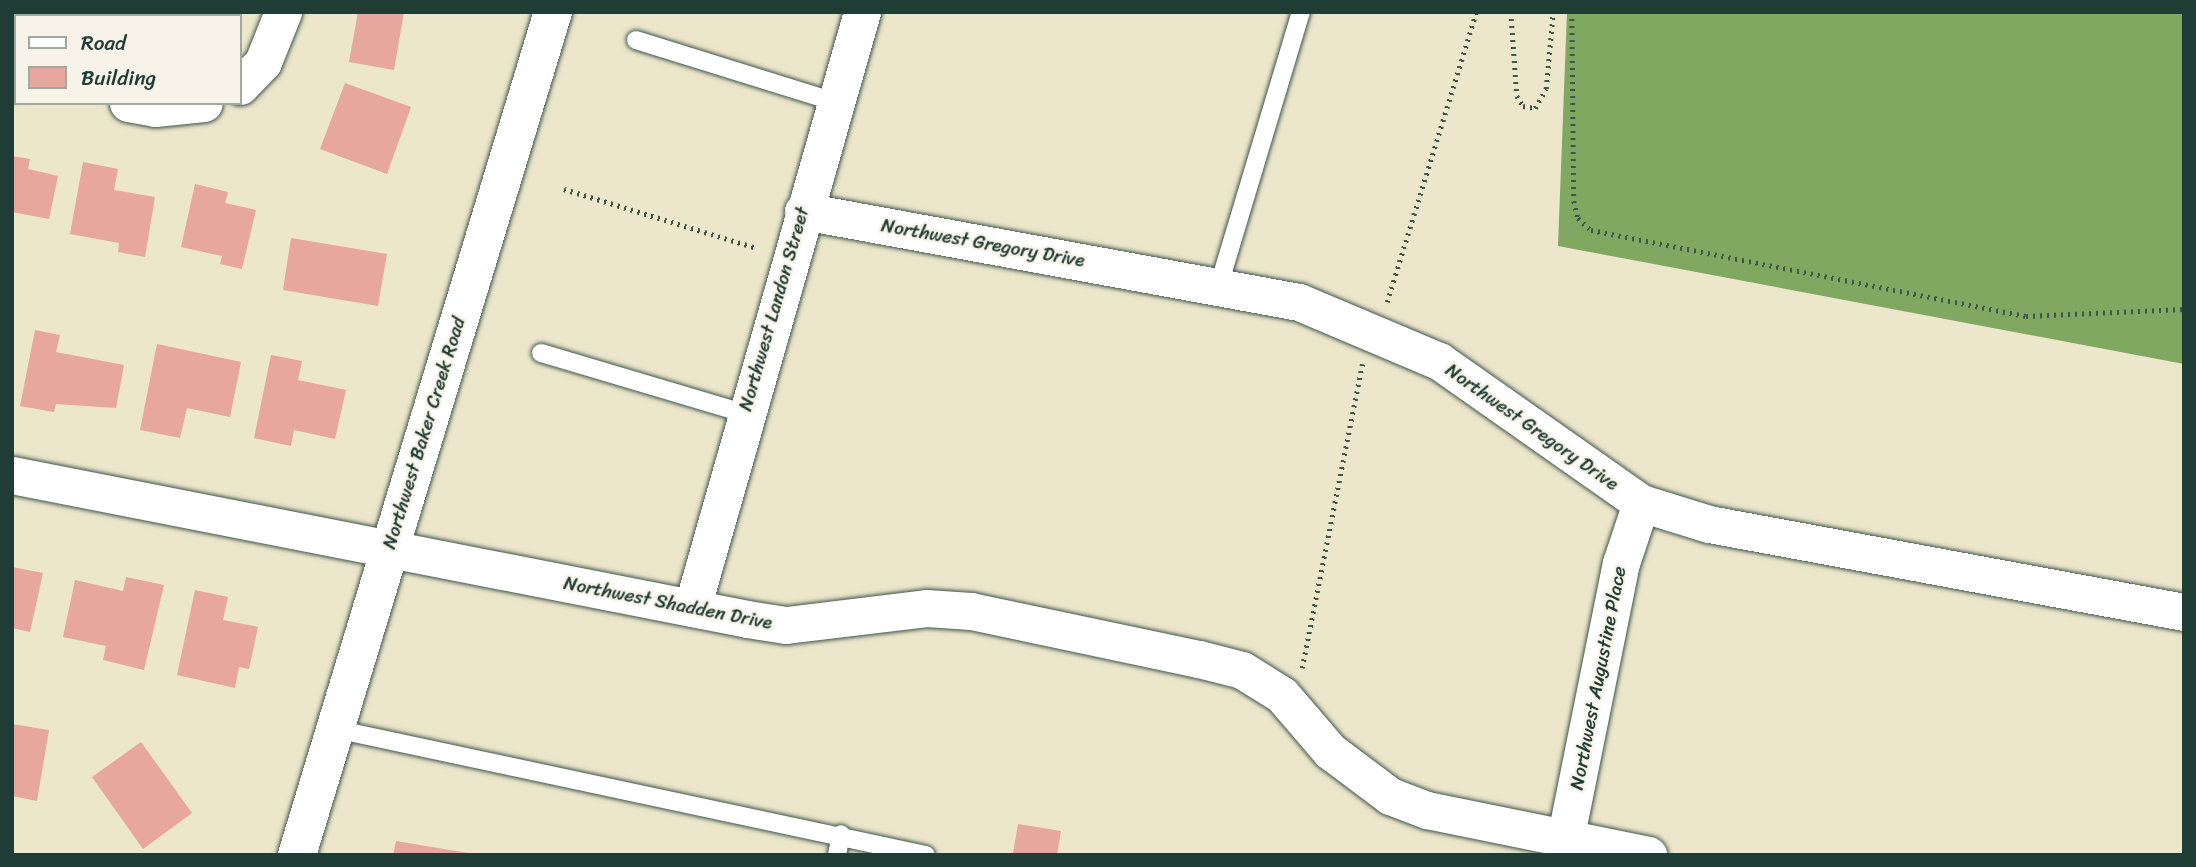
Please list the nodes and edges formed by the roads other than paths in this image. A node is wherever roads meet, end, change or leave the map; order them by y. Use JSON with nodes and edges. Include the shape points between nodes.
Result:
{"nodes":[{"id":1,"x":283,"y":12,"type":"edge"},
{"id":2,"x":553,"y":12,"type":"edge"},
{"id":3,"x":862,"y":12,"type":"edge"},
{"id":4,"x":1301,"y":12,"type":"edge"},
{"id":5,"x":636,"y":40,"type":"dead end"},
{"id":6,"x":242,"y":84,"type":"edge"},
{"id":7,"x":835,"y":102,"type":"junction"},
{"id":8,"x":139,"y":105,"type":"edge"},
{"id":9,"x":184,"y":105,"type":"edge"},
{"id":10,"x":803,"y":211,"type":"junction"},
{"id":11,"x":1219,"y":285,"type":"junction"},
{"id":12,"x":541,"y":353,"type":"dead end"},
{"id":13,"x":744,"y":413,"type":"junction"},
{"id":14,"x":12,"y":475,"type":"edge"},
{"id":15,"x":1641,"y":503,"type":"junction"},
{"id":16,"x":390,"y":548,"type":"junction"},
{"id":17,"x":692,"y":608,"type":"junction"},
{"id":18,"x":2184,"y":612,"type":"edge"},
{"id":19,"x":335,"y":729,"type":"junction"},
{"id":20,"x":841,"y":834,"type":"junction"},
{"id":21,"x":1564,"y":847,"type":"edge"},
{"id":22,"x":297,"y":855,"type":"edge"},
{"id":23,"x":837,"y":855,"type":"edge"},
{"id":24,"x":926,"y":855,"type":"edge"},
{"id":25,"x":1648,"y":855,"type":"edge"}],
"edges":[{"from":1,"to":6,"type":"street","via":[[262,62]]},
{"from":2,"to":16,"type":"main road","name":"Northwest Baker Creek Road"},
{"from":3,"to":7,"type":"street","name":"Northwest Landon Street"},
{"from":4,"to":11,"type":"lane"},
{"from":5,"to":7,"type":"lane"},
{"from":7,"to":10,"type":"street","name":"Northwest Landon Street"},
{"from":8,"to":9,"type":"street"},
{"from":10,"to":11,"type":"street","name":"Northwest Gregory Drive"},
{"from":10,"to":13,"type":"street","name":"Northwest Landon Street"},
{"from":11,"to":15,"type":"street","name":"Northwest Gregory Drive","via":[[1299,302],[1439,361]]},
{"from":12,"to":13,"type":"lane"},
{"from":13,"to":17,"type":"street","name":"Northwest Landon Street"},
{"from":14,"to":16,"type":"street","name":"Northwest Shadden Drive"},
{"from":15,"to":18,"type":"street","name":"Northwest Gregory Drive","via":[[1709,524]]},
{"from":15,"to":21,"type":"street","name":"Northwest Augustine Place","via":[[1621,564]]},
{"from":16,"to":17,"type":"street","name":"Northwest Shadden Drive"},
{"from":16,"to":19,"type":"main road","name":"Northwest Baker Creek Road"},
{"from":17,"to":21,"type":"street","name":"Northwest Shadden Drive","via":[[786,625],[926,608],[971,611],[1242,670],[1282,695],[1331,751],[1390,796]]},
{"from":19,"to":20,"type":"lane"},
{"from":19,"to":22,"type":"main road","name":"Northwest Baker Creek Road"},
{"from":20,"to":23,"type":"lane"},
{"from":20,"to":24,"type":"lane"},
{"from":21,"to":25,"type":"street","name":"Northwest Shadden Drive"}]}
